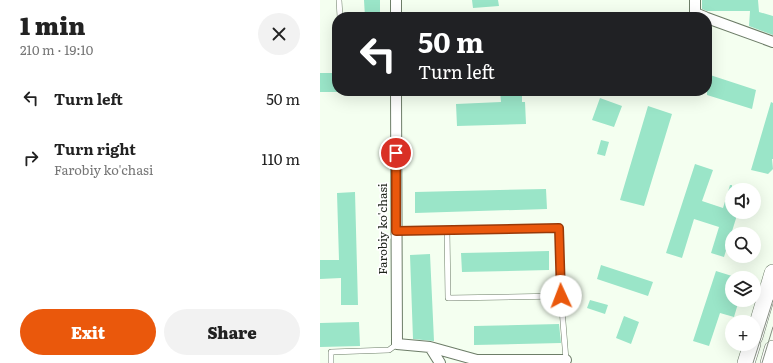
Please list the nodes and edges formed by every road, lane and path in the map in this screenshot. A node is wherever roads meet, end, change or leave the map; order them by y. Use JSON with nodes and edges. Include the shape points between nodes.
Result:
{"nodes":[{"id":1,"x":339,"y":0,"type":"edge"},
{"id":2,"x":396,"y":0,"type":"edge"},
{"id":3,"x":695,"y":0,"type":"edge"},
{"id":4,"x":340,"y":12,"type":"edge"},
{"id":5,"x":396,"y":12,"type":"edge"},
{"id":6,"x":696,"y":12,"type":"edge"},
{"id":7,"x":712,"y":19,"type":"edge"},
{"id":8,"x":773,"y":42,"type":"edge"},
{"id":9,"x":396,"y":96,"type":"edge"},
{"id":10,"x":447,"y":230,"type":"junction"},
{"id":11,"x":396,"y":231,"type":"junction"},
{"id":12,"x":773,"y":273,"type":"edge"},
{"id":13,"x":561,"y":296,"type":"junction"},
{"id":14,"x":761,"y":315,"type":"edge"},
{"id":15,"x":397,"y":344,"type":"junction"},
{"id":16,"x":430,"y":347,"type":"junction"},
{"id":17,"x":773,"y":349,"type":"edge"},
{"id":18,"x":750,"y":351,"type":"edge"},
{"id":19,"x":566,"y":360,"type":"joint"},
{"id":20,"x":495,"y":362,"type":"edge"},
{"id":21,"x":331,"y":363,"type":"edge"},
{"id":22,"x":440,"y":363,"type":"edge"},
{"id":23,"x":746,"y":363,"type":"edge"},
{"id":24,"x":768,"y":363,"type":"edge"}],
"edges":[{"from":1,"to":4,"type":"lane"},
{"from":2,"to":5,"type":"street"},
{"from":3,"to":6,"type":"street"},
{"from":7,"to":8,"type":"street"},
{"from":9,"to":11,"type":"street","name":"Farobiy ko'chasi"},
{"from":10,"to":11,"type":"lane"},
{"from":10,"to":13,"type":"lane","via":[[559,228]]},
{"from":10,"to":13,"type":"lane","via":[[448,298]]},
{"from":11,"to":15,"type":"street","name":"Farobiy ko'chasi"},
{"from":12,"to":14,"type":"main road"},
{"from":13,"to":19,"type":"lane"},
{"from":15,"to":16,"type":"street"},
{"from":15,"to":21,"type":"lane","via":[[389,350],[331,352]]},
{"from":16,"to":20,"type":"street","via":[[477,360]]},
{"from":16,"to":22,"type":"street"},
{"from":17,"to":24,"type":"main road"},
{"from":18,"to":23,"type":"main road"},
{"from":19,"to":20,"type":"street"}]}
